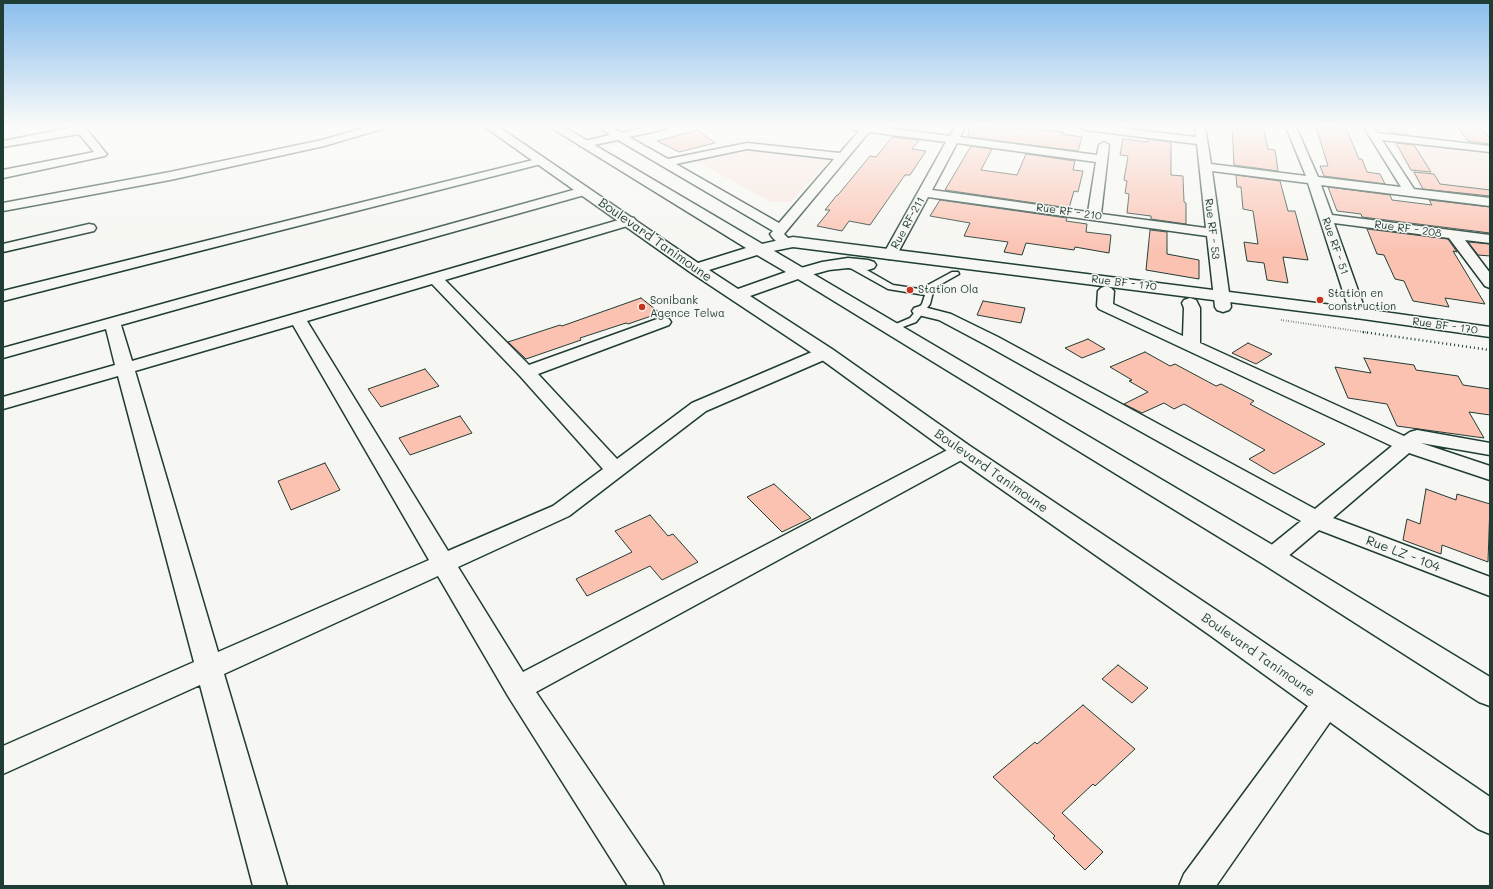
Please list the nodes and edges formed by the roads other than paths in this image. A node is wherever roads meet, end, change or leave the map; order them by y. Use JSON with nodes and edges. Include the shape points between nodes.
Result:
{"nodes":[{"id":1,"x":30,"y":168,"type":"edge"},
{"id":2,"x":205,"y":168,"type":"edge"},
{"id":3,"x":511,"y":168,"type":"edge"},
{"id":4,"x":552,"y":168,"type":"edge"},
{"id":5,"x":625,"y":168,"type":"edge"},
{"id":6,"x":676,"y":168,"type":"edge"},
{"id":7,"x":834,"y":168,"type":"edge"},
{"id":8,"x":938,"y":168,"type":"edge"},
{"id":9,"x":1101,"y":168,"type":"edge"},
{"id":10,"x":1204,"y":168,"type":"edge"},
{"id":11,"x":1218,"y":168,"type":"edge"},
{"id":12,"x":1309,"y":168,"type":"edge"},
{"id":13,"x":1395,"y":168,"type":"edge"},
{"id":14,"x":3,"y":174,"type":"edge"},
{"id":15,"x":1313,"y":179,"type":"junction"},
{"id":16,"x":584,"y":191,"type":"junction"},
{"id":17,"x":1410,"y":192,"type":"junction"},
{"id":18,"x":924,"y":193,"type":"junction"},
{"id":19,"x":1490,"y":202,"type":"edge"},
{"id":20,"x":3,"y":207,"type":"edge"},
{"id":21,"x":1094,"y":216,"type":"junction"},
{"id":22,"x":1326,"y":218,"type":"junction"},
{"id":23,"x":629,"y":222,"type":"junction"},
{"id":24,"x":89,"y":228,"type":"dead end"},
{"id":25,"x":1213,"y":233,"type":"junction"},
{"id":26,"x":1454,"y":235,"type":"junction"},
{"id":27,"x":783,"y":236,"type":"junction"},
{"id":28,"x":1490,"y":240,"type":"edge"},
{"id":29,"x":3,"y":248,"type":"edge"},
{"id":30,"x":758,"y":249,"type":"junction"},
{"id":31,"x":890,"y":255,"type":"junction"},
{"id":32,"x":1474,"y":261,"type":"junction"},
{"id":33,"x":848,"y":263,"type":"junction"},
{"id":34,"x":1490,"y":263,"type":"edge"},
{"id":35,"x":696,"y":269,"type":"junction"},
{"id":36,"x":800,"y":273,"type":"junction"},
{"id":37,"x":955,"y":274,"type":"junction"},
{"id":38,"x":435,"y":279,"type":"junction"},
{"id":39,"x":1490,"y":283,"type":"edge"},
{"id":40,"x":1106,"y":291,"type":"junction"},
{"id":41,"x":930,"y":293,"type":"junction"},
{"id":42,"x":738,"y":295,"type":"junction"},
{"id":43,"x":3,"y":296,"type":"edge"},
{"id":44,"x":1221,"y":301,"type":"junction"},
{"id":45,"x":1190,"y":302,"type":"junction"},
{"id":46,"x":920,"y":311,"type":"junction"},
{"id":47,"x":1356,"y":313,"type":"junction"},
{"id":48,"x":297,"y":319,"type":"junction"},
{"id":49,"x":112,"y":322,"type":"junction"},
{"id":50,"x":663,"y":322,"type":"dead end"},
{"id":51,"x":892,"y":329,"type":"junction"},
{"id":52,"x":1490,"y":332,"type":"edge"},
{"id":53,"x":1490,"y":344,"type":"edge"},
{"id":54,"x":1191,"y":345,"type":"junction"},
{"id":55,"x":3,"y":353,"type":"edge"},
{"id":56,"x":825,"y":353,"type":"junction"},
{"id":57,"x":125,"y":368,"type":"junction"},
{"id":58,"x":526,"y":372,"type":"junction"},
{"id":59,"x":3,"y":403,"type":"edge"},
{"id":60,"x":1406,"y":445,"type":"junction"},
{"id":61,"x":1490,"y":449,"type":"edge"},
{"id":62,"x":962,"y":451,"type":"junction"},
{"id":63,"x":615,"y":469,"type":"junction"},
{"id":64,"x":1490,"y":473,"type":"edge"},
{"id":65,"x":1317,"y":520,"type":"junction"},
{"id":66,"x":1272,"y":557,"type":"junction"},
{"id":67,"x":443,"y":563,"type":"junction"},
{"id":68,"x":1490,"y":587,"type":"edge"},
{"id":69,"x":209,"y":668,"type":"junction"},
{"id":70,"x":518,"y":688,"type":"junction"},
{"id":71,"x":1490,"y":693,"type":"edge"},
{"id":72,"x":1327,"y":702,"type":"junction"},
{"id":73,"x":3,"y":760,"type":"edge"},
{"id":74,"x":1490,"y":817,"type":"edge"},
{"id":75,"x":270,"y":886,"type":"edge"},
{"id":76,"x":647,"y":886,"type":"edge"},
{"id":77,"x":1196,"y":886,"type":"edge"}],
"edges":[{"from":1,"to":14,"type":"street"},
{"from":2,"to":20,"type":"street"},
{"from":3,"to":43,"type":"street"},
{"from":4,"to":16,"type":"main road","name":"Boulevard Tanimoune"},
{"from":5,"to":30,"type":"main road"},
{"from":6,"to":27,"type":"street"},
{"from":7,"to":27,"type":"street"},
{"from":8,"to":18,"type":"street","name":"Rue RF-211"},
{"from":9,"to":21,"type":"street"},
{"from":10,"to":25,"type":"street","name":"Rue RF - 53"},
{"from":11,"to":15,"type":"street"},
{"from":12,"to":15,"type":"street","name":"Rue RF - 51"},
{"from":13,"to":17,"type":"street"},
{"from":15,"to":17,"type":"street"},
{"from":15,"to":22,"type":"street","name":"Rue RF - 51"},
{"from":16,"to":23,"type":"main road","name":"Boulevard Tanimoune"},
{"from":16,"to":49,"type":"street"},
{"from":17,"to":19,"type":"street"},
{"from":18,"to":21,"type":"street","name":"Rue RF - 210"},
{"from":18,"to":31,"type":"street","name":"Rue RF-211"},
{"from":21,"to":25,"type":"street","name":"Rue RF - 210"},
{"from":22,"to":26,"type":"street","name":"Rue RF - 208"},
{"from":22,"to":47,"type":"street","name":"Rue RF - 51"},
{"from":23,"to":35,"type":"main road","name":"Boulevard Tanimoune"},
{"from":23,"to":38,"type":"street"},
{"from":24,"to":29,"type":"street"},
{"from":25,"to":44,"type":"street","name":"Rue RF - 53"},
{"from":26,"to":28,"type":"street","name":"Rue RF - 208"},
{"from":26,"to":32,"type":"street"},
{"from":27,"to":30,"type":"main road","name":"Rue BF - 170"},
{"from":27,"to":31,"type":"main road","name":"Rue BF - 170","via":[[793,242]]},
{"from":30,"to":35,"type":"main road","name":"Rue BF - 170"},
{"from":30,"to":36,"type":"main road"},
{"from":31,"to":44,"type":"main road","name":"Rue BF - 170"},
{"from":32,"to":34,"type":"street"},
{"from":32,"to":39,"type":"street"},
{"from":33,"to":36,"type":"main road","name":"Rue BF - 170","via":[[823,266]]},
{"from":33,"to":37,"type":"main road","name":"Rue BF - 170"},
{"from":33,"to":41,"type":"lane","via":[[891,287]]},
{"from":35,"to":42,"type":"main road","name":"Boulevard Tanimoune"},
{"from":36,"to":42,"type":"main road","name":"Rue BF - 170"},
{"from":36,"to":51,"type":"main road"},
{"from":37,"to":40,"type":"main road","name":"Rue BF - 170"},
{"from":37,"to":41,"type":"lane","via":[[931,288]]},
{"from":38,"to":48,"type":"street"},
{"from":38,"to":58,"type":"street"},
{"from":40,"to":45,"type":"main road","name":"Rue BF - 170"},
{"from":40,"to":54,"type":"street","via":[[1105,306]]},
{"from":41,"to":46,"type":"lane"},
{"from":42,"to":56,"type":"main road","name":"Boulevard Tanimoune"},
{"from":44,"to":45,"type":"main road","name":"Rue BF - 170"},
{"from":44,"to":47,"type":"main road","name":"Rue BF - 170"},
{"from":44,"to":53,"type":"main road","name":"Rue BF - 170"},
{"from":45,"to":54,"type":"street"},
{"from":46,"to":51,"type":"lane","via":[[913,320]]},
{"from":46,"to":65,"type":"street","name":"Rue LZ - 104","via":[[945,317],[992,341]]},
{"from":47,"to":52,"type":"main road","name":"Rue BF - 170"},
{"from":48,"to":57,"type":"street"},
{"from":48,"to":67,"type":"street"},
{"from":49,"to":55,"type":"street"},
{"from":49,"to":57,"type":"street"},
{"from":50,"to":58,"type":"street"},
{"from":51,"to":66,"type":"main road"},
{"from":54,"to":60,"type":"street"},
{"from":56,"to":62,"type":"main road","name":"Boulevard Tanimoune"},
{"from":56,"to":63,"type":"street","via":[[699,407]]},
{"from":57,"to":59,"type":"street"},
{"from":57,"to":69,"type":"street"},
{"from":58,"to":63,"type":"street"},
{"from":60,"to":61,"type":"street","via":[[1417,436]]},
{"from":60,"to":64,"type":"street"},
{"from":60,"to":65,"type":"street"},
{"from":62,"to":70,"type":"street"},
{"from":62,"to":72,"type":"main road","name":"Boulevard Tanimoune"},
{"from":63,"to":67,"type":"street","via":[[561,511]]},
{"from":65,"to":66,"type":"street"},
{"from":65,"to":68,"type":"street","name":"Rue LZ - 104"},
{"from":66,"to":71,"type":"main road"},
{"from":67,"to":69,"type":"street"},
{"from":67,"to":70,"type":"street"},
{"from":69,"to":73,"type":"street"},
{"from":69,"to":75,"type":"street"},
{"from":70,"to":76,"type":"street"},
{"from":72,"to":74,"type":"main road","name":"Boulevard Tanimoune"},
{"from":72,"to":77,"type":"street"}]}
